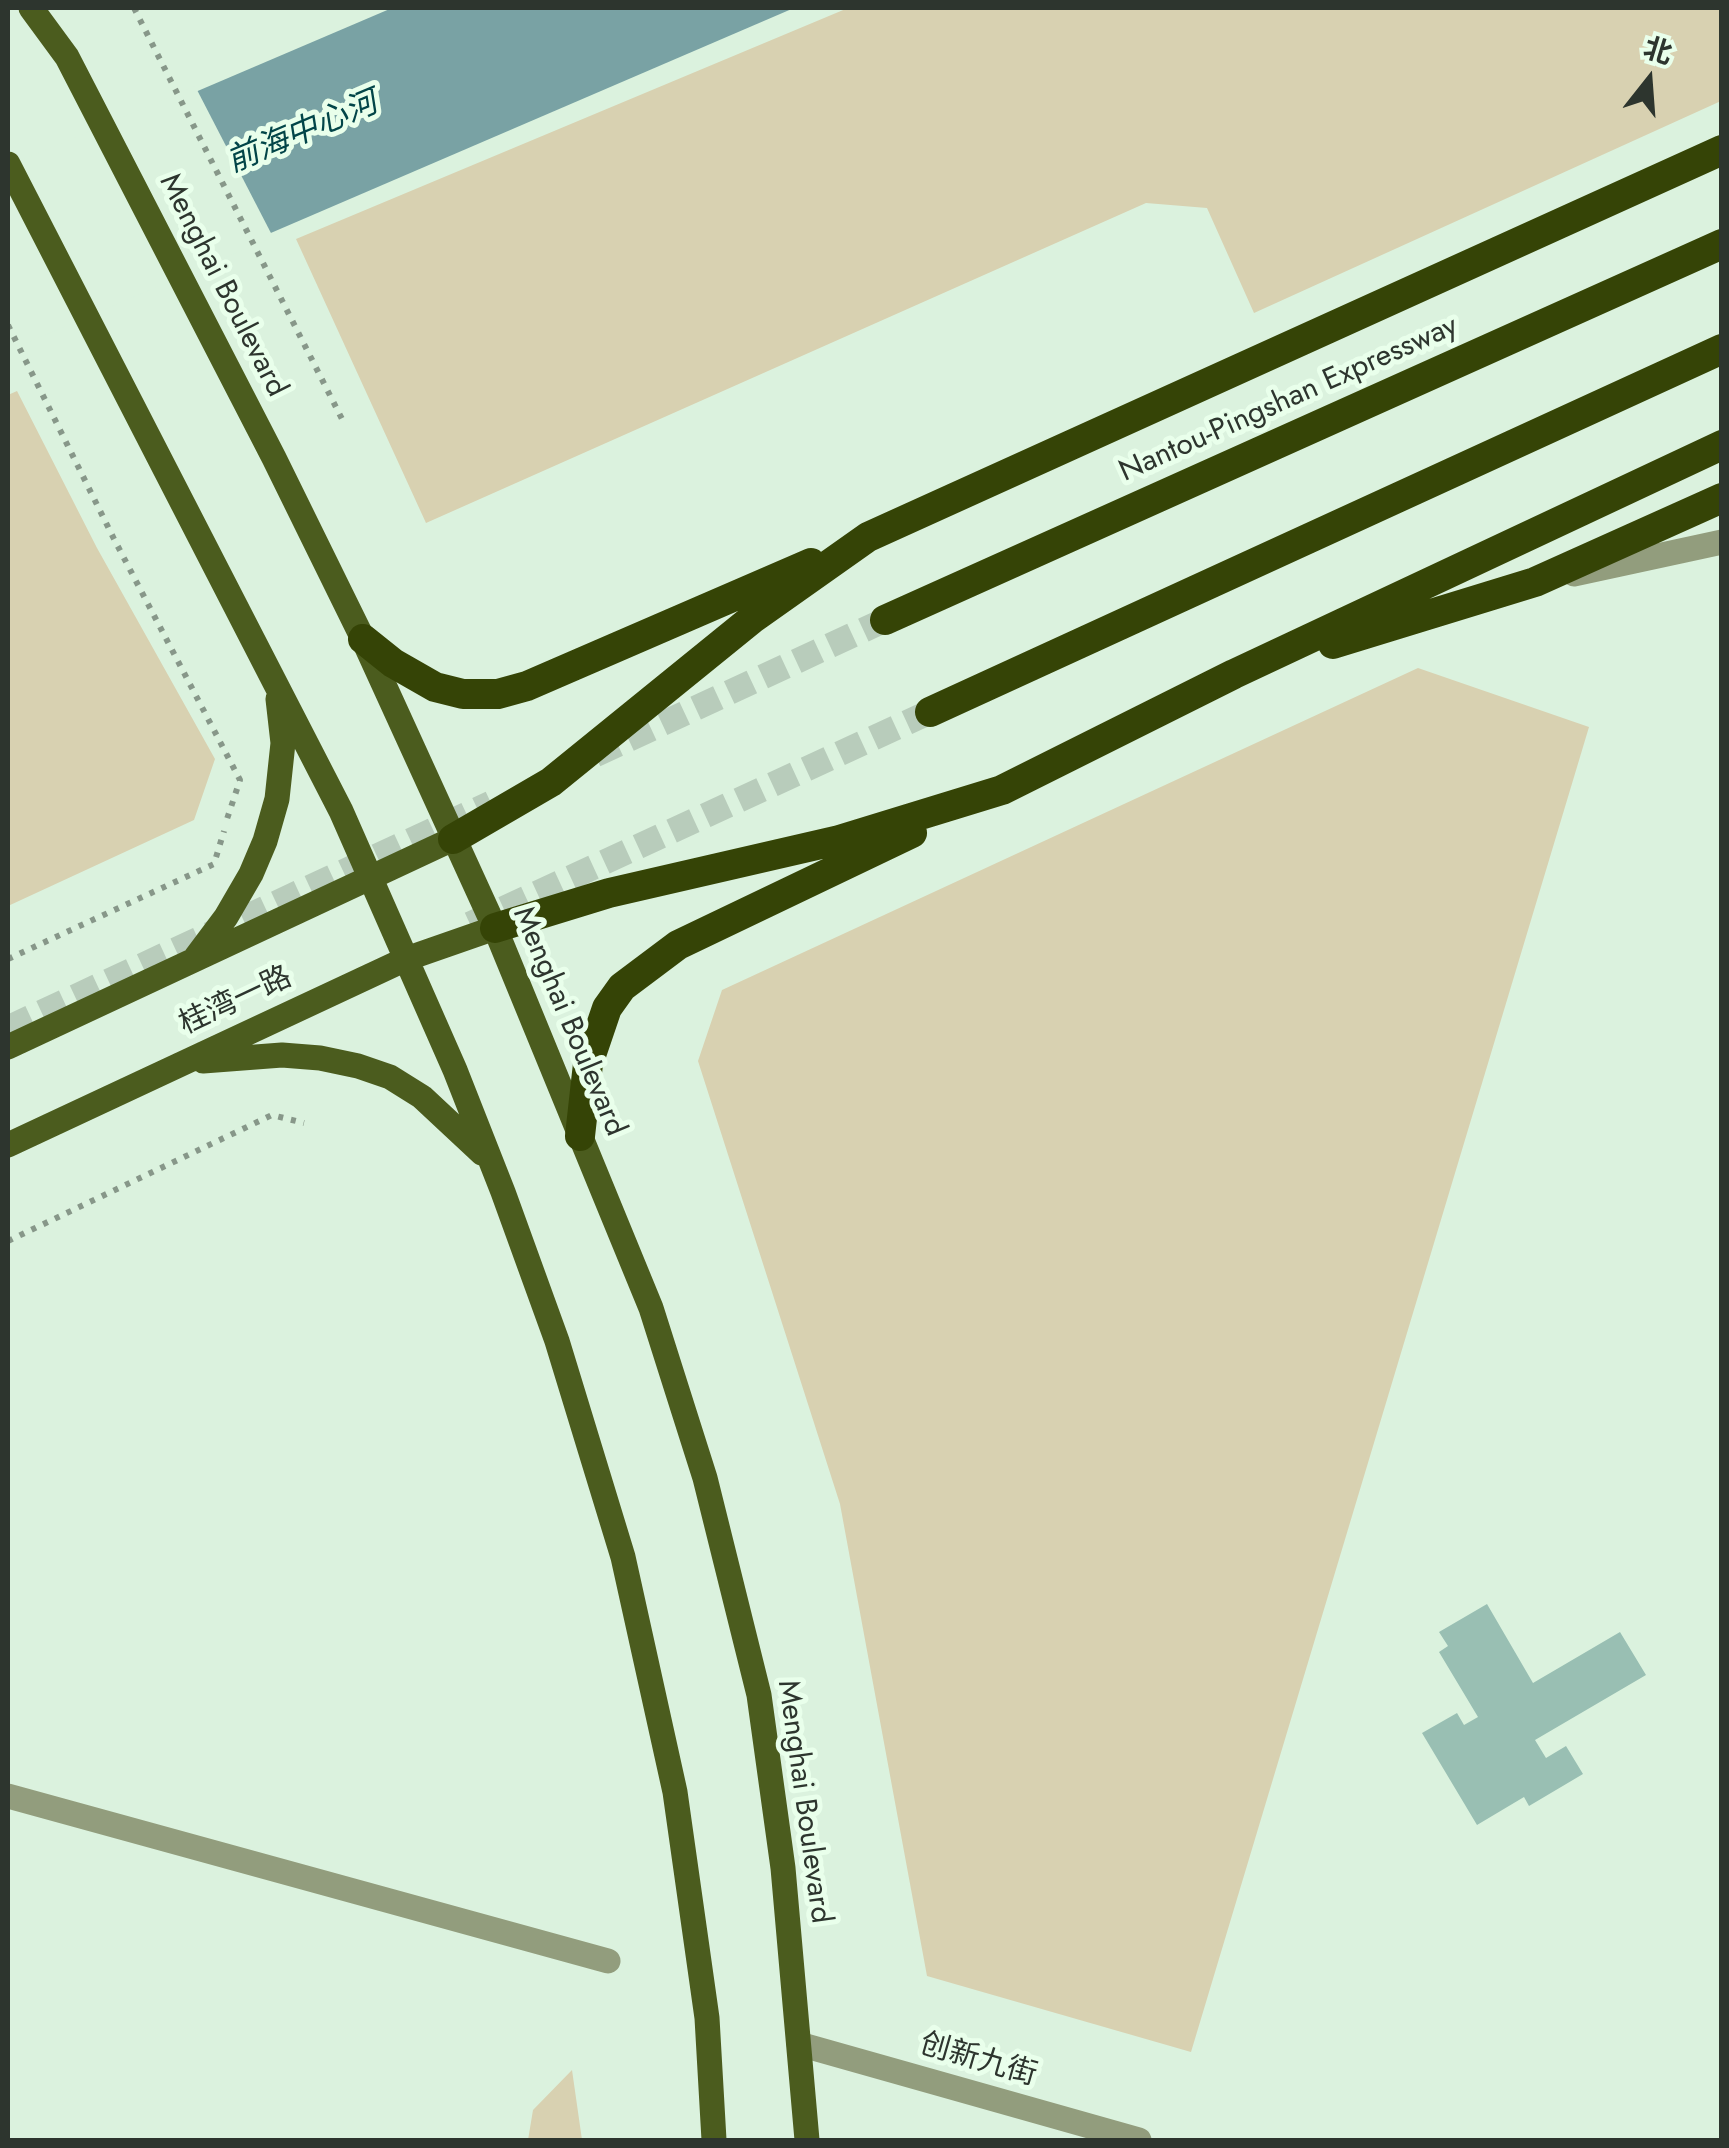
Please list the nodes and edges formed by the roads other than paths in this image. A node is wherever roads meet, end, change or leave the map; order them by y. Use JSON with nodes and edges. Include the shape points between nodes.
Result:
{"nodes":[{"id":1,"x":31,"y":8,"type":"edge"},
{"id":2,"x":50,"y":8,"type":"edge"},
{"id":3,"x":67,"y":56,"type":"junction"},
{"id":4,"x":1722,"y":150,"type":"edge"},
{"id":5,"x":8,"y":164,"type":"edge"},
{"id":6,"x":1722,"y":244,"type":"edge"},
{"id":7,"x":1722,"y":349,"type":"edge"},
{"id":8,"x":1722,"y":444,"type":"edge"},
{"id":9,"x":1722,"y":498,"type":"edge"},
{"id":10,"x":868,"y":537,"type":"junction"},
{"id":11,"x":1722,"y":542,"type":"edge"},
{"id":12,"x":1535,"y":582,"type":"junction"},
{"id":13,"x":886,"y":620,"type":"tunnel mouth"},
{"id":14,"x":363,"y":639,"type":"junction"},
{"id":15,"x":1234,"y":674,"type":"junction"},
{"id":16,"x":275,"y":679,"type":"junction"},
{"id":17,"x":930,"y":712,"type":"tunnel mouth"},
{"id":18,"x":1002,"y":790,"type":"junction"},
{"id":19,"x":454,"y":839,"type":"junction"},
{"id":20,"x":370,"y":877,"type":"junction"},
{"id":21,"x":494,"y":928,"type":"junction"},
{"id":22,"x":195,"y":959,"type":"junction"},
{"id":23,"x":406,"y":959,"type":"junction"},
{"id":24,"x":8,"y":1047,"type":"edge"},
{"id":25,"x":183,"y":1063,"type":"junction"},
{"id":26,"x":580,"y":1136,"type":"junction"},
{"id":27,"x":8,"y":1144,"type":"edge"},
{"id":28,"x":491,"y":1162,"type":"junction"},
{"id":29,"x":8,"y":1796,"type":"edge"},
{"id":30,"x":608,"y":1961,"type":"dead end"},
{"id":31,"x":798,"y":2044,"type":"junction"},
{"id":32,"x":714,"y":2140,"type":"edge"},
{"id":33,"x":807,"y":2140,"type":"edge"},
{"id":34,"x":1139,"y":2140,"type":"edge"}],
"edges":[{"from":1,"to":3,"type":"main road","name":"Menghai Boulevard"},
{"from":2,"to":3,"type":"main road"},
{"from":3,"to":14,"type":"main road","name":"Menghai Boulevard"},
{"from":4,"to":10,"type":"highway"},
{"from":5,"to":16,"type":"main road"},
{"from":6,"to":13,"type":"highway","name":"Nantou-Pingshan Expressway"},
{"from":7,"to":17,"type":"highway"},
{"from":8,"to":15,"type":"highway"},
{"from":9,"to":12,"type":"highway"},
{"from":10,"to":14,"type":"highway","via":[[498,694],[434,687]]},
{"from":10,"to":19,"type":"highway","via":[[752,619],[551,782]]},
{"from":11,"to":12,"type":"street"},
{"from":12,"to":15,"type":"highway"},
{"from":14,"to":19,"type":"main road","name":"Menghai Boulevard"},
{"from":15,"to":18,"type":"highway"},
{"from":16,"to":20,"type":"main road"},
{"from":16,"to":22,"type":"main road","via":[[283,744],[272,816],[251,874]]},
{"from":18,"to":21,"type":"highway","via":[[839,840],[610,893]]},
{"from":18,"to":26,"type":"highway","via":[[646,966],[622,986],[598,1029]]},
{"from":19,"to":20,"type":"main road","name":"桂湾一路"},
{"from":19,"to":21,"type":"main road","name":"Menghai Boulevard"},
{"from":20,"to":22,"type":"main road","name":"桂湾一路"},
{"from":20,"to":23,"type":"main road"},
{"from":21,"to":23,"type":"main road","name":"桂湾一路"},
{"from":21,"to":26,"type":"main road","name":"Menghai Boulevard"},
{"from":22,"to":24,"type":"main road","name":"桂湾一路"},
{"from":23,"to":25,"type":"main road","name":"桂湾一路"},
{"from":23,"to":28,"type":"main road"},
{"from":25,"to":27,"type":"main road","name":"桂湾一路"},
{"from":25,"to":28,"type":"main road","via":[[282,1054],[358,1066],[422,1097]]},
{"from":26,"to":31,"type":"main road","name":"Menghai Boulevard","via":[[651,1308],[705,1478],[759,1695],[784,1868]]},
{"from":28,"to":32,"type":"main road","via":[[557,1342],[623,1556],[674,1792],[707,2018]]},
{"from":29,"to":30,"type":"street"},
{"from":31,"to":33,"type":"main road","name":"Menghai Boulevard"},
{"from":31,"to":34,"type":"street","name":"创新九街"}]}
